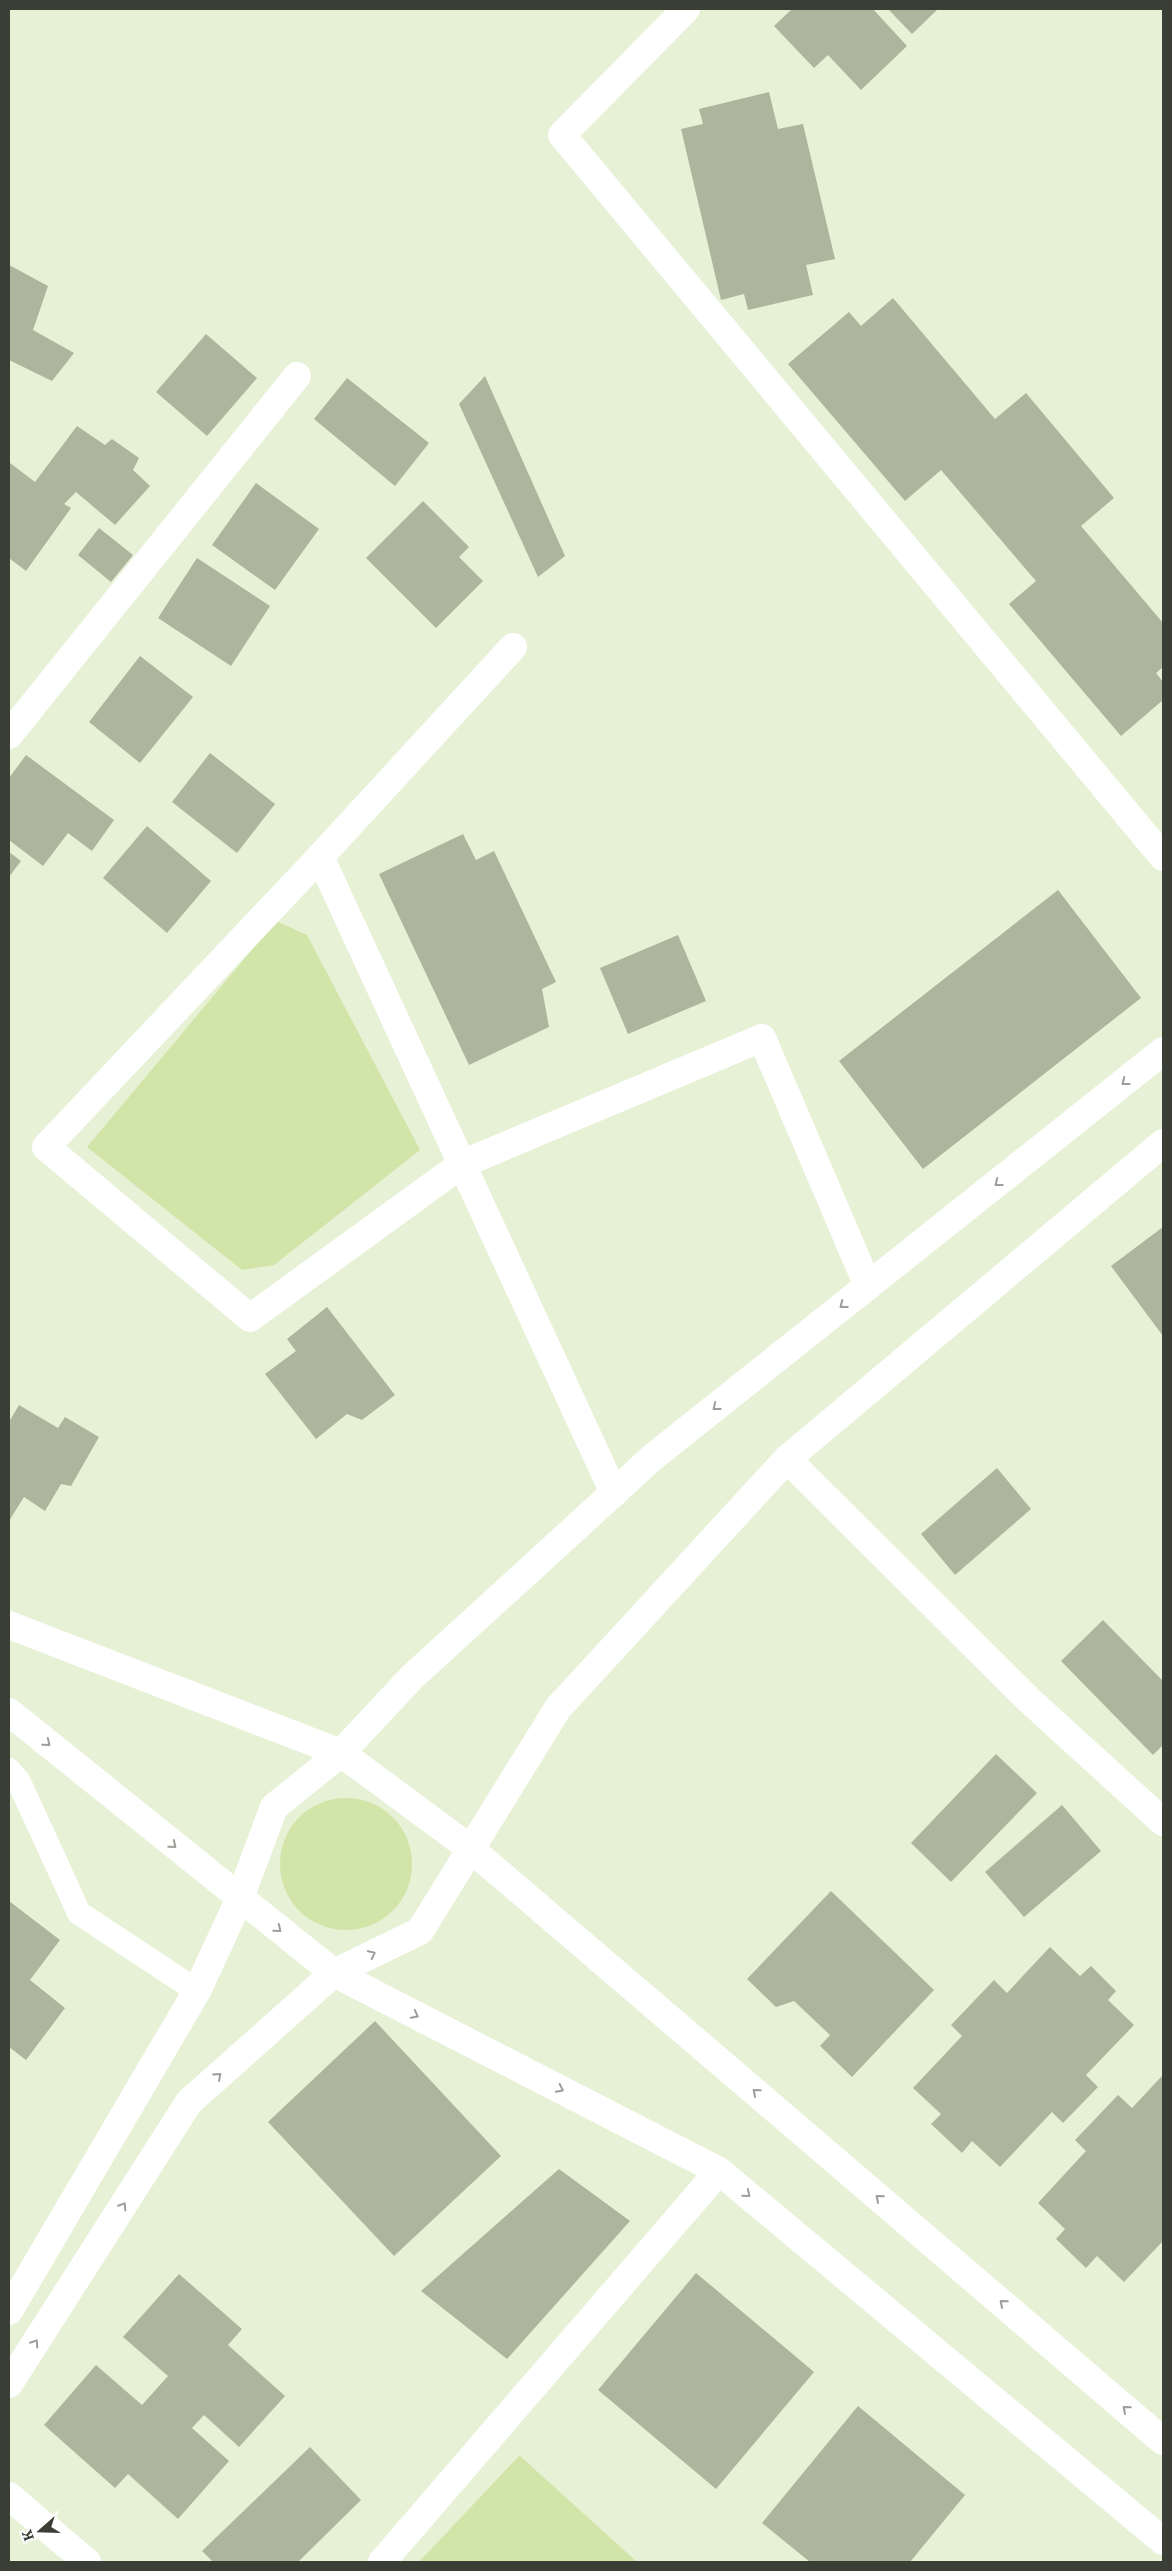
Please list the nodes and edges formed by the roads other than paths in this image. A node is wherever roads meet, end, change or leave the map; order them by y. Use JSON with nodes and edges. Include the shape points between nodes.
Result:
{"nodes":[{"id":1,"x":686,"y":9,"type":"edge"},
{"id":2,"x":297,"y":376,"type":"dead end"},
{"id":3,"x":513,"y":647,"type":"dead end"},
{"id":4,"x":9,"y":735,"type":"edge"},
{"id":5,"x":1163,"y":856,"type":"edge"},
{"id":6,"x":320,"y":857,"type":"junction"},
{"id":7,"x":1163,"y":1051,"type":"edge"},
{"id":8,"x":1163,"y":1143,"type":"edge"},
{"id":9,"x":462,"y":1164,"type":"junction"},
{"id":10,"x":868,"y":1286,"type":"junction"},
{"id":11,"x":787,"y":1459,"type":"junction"},
{"id":12,"x":614,"y":1493,"type":"junction"},
{"id":13,"x":9,"y":1625,"type":"edge"},
{"id":14,"x":9,"y":1712,"type":"edge"},
{"id":15,"x":341,"y":1753,"type":"junction"},
{"id":16,"x":9,"y":1770,"type":"edge"},
{"id":17,"x":1163,"y":1822,"type":"edge"},
{"id":18,"x":471,"y":1849,"type":"junction"},
{"id":19,"x":240,"y":1898,"type":"junction"},
{"id":20,"x":334,"y":1973,"type":"junction"},
{"id":21,"x":196,"y":1991,"type":"junction"},
{"id":22,"x":720,"y":2171,"type":"junction"},
{"id":23,"x":9,"y":2311,"type":"edge"},
{"id":24,"x":9,"y":2384,"type":"edge"},
{"id":25,"x":1163,"y":2440,"type":"edge"},
{"id":26,"x":9,"y":2496,"type":"edge"},
{"id":27,"x":1163,"y":2541,"type":"edge"},
{"id":28,"x":87,"y":2562,"type":"edge"},
{"id":29,"x":382,"y":2562,"type":"edge"}],
"edges":[{"from":1,"to":5,"type":"main road","via":[[562,135]]},
{"from":2,"to":4,"type":"main road"},
{"from":3,"to":6,"type":"main road"},
{"from":6,"to":9,"type":"main road"},
{"from":6,"to":9,"type":"main road","via":[[46,1147],[250,1318]]},
{"from":7,"to":10,"type":"main road","one_way":true},
{"from":8,"to":11,"type":"main road"},
{"from":9,"to":10,"type":"main road","via":[[762,1038]]},
{"from":9,"to":12,"type":"main road"},
{"from":10,"to":12,"type":"main road","one_way":true,"via":[[653,1457]]},
{"from":11,"to":17,"type":"main road","via":[[1029,1700]]},
{"from":11,"to":18,"type":"main road","via":[[558,1708]]},
{"from":12,"to":15,"type":"main road","via":[[411,1678]]},
{"from":13,"to":15,"type":"main road"},
{"from":14,"to":19,"type":"main road","one_way":true},
{"from":15,"to":18,"type":"main road"},
{"from":15,"to":19,"type":"main road","via":[[274,1807]]},
{"from":16,"to":21,"type":"lane","via":[[19,1782],[79,1913]]},
{"from":20,"to":18,"type":"main road","one_way":true,"via":[[420,1931]]},
{"from":25,"to":18,"type":"main road","one_way":true},
{"from":19,"to":20,"type":"main road","one_way":true},
{"from":19,"to":21,"type":"main road"},
{"from":20,"to":22,"type":"main road","one_way":true},
{"from":24,"to":20,"type":"main road","one_way":true,"via":[[189,2102]]},
{"from":21,"to":23,"type":"main road"},
{"from":22,"to":27,"type":"main road","one_way":true},
{"from":22,"to":29,"type":"main road"},
{"from":26,"to":28,"type":"main road"}]}
